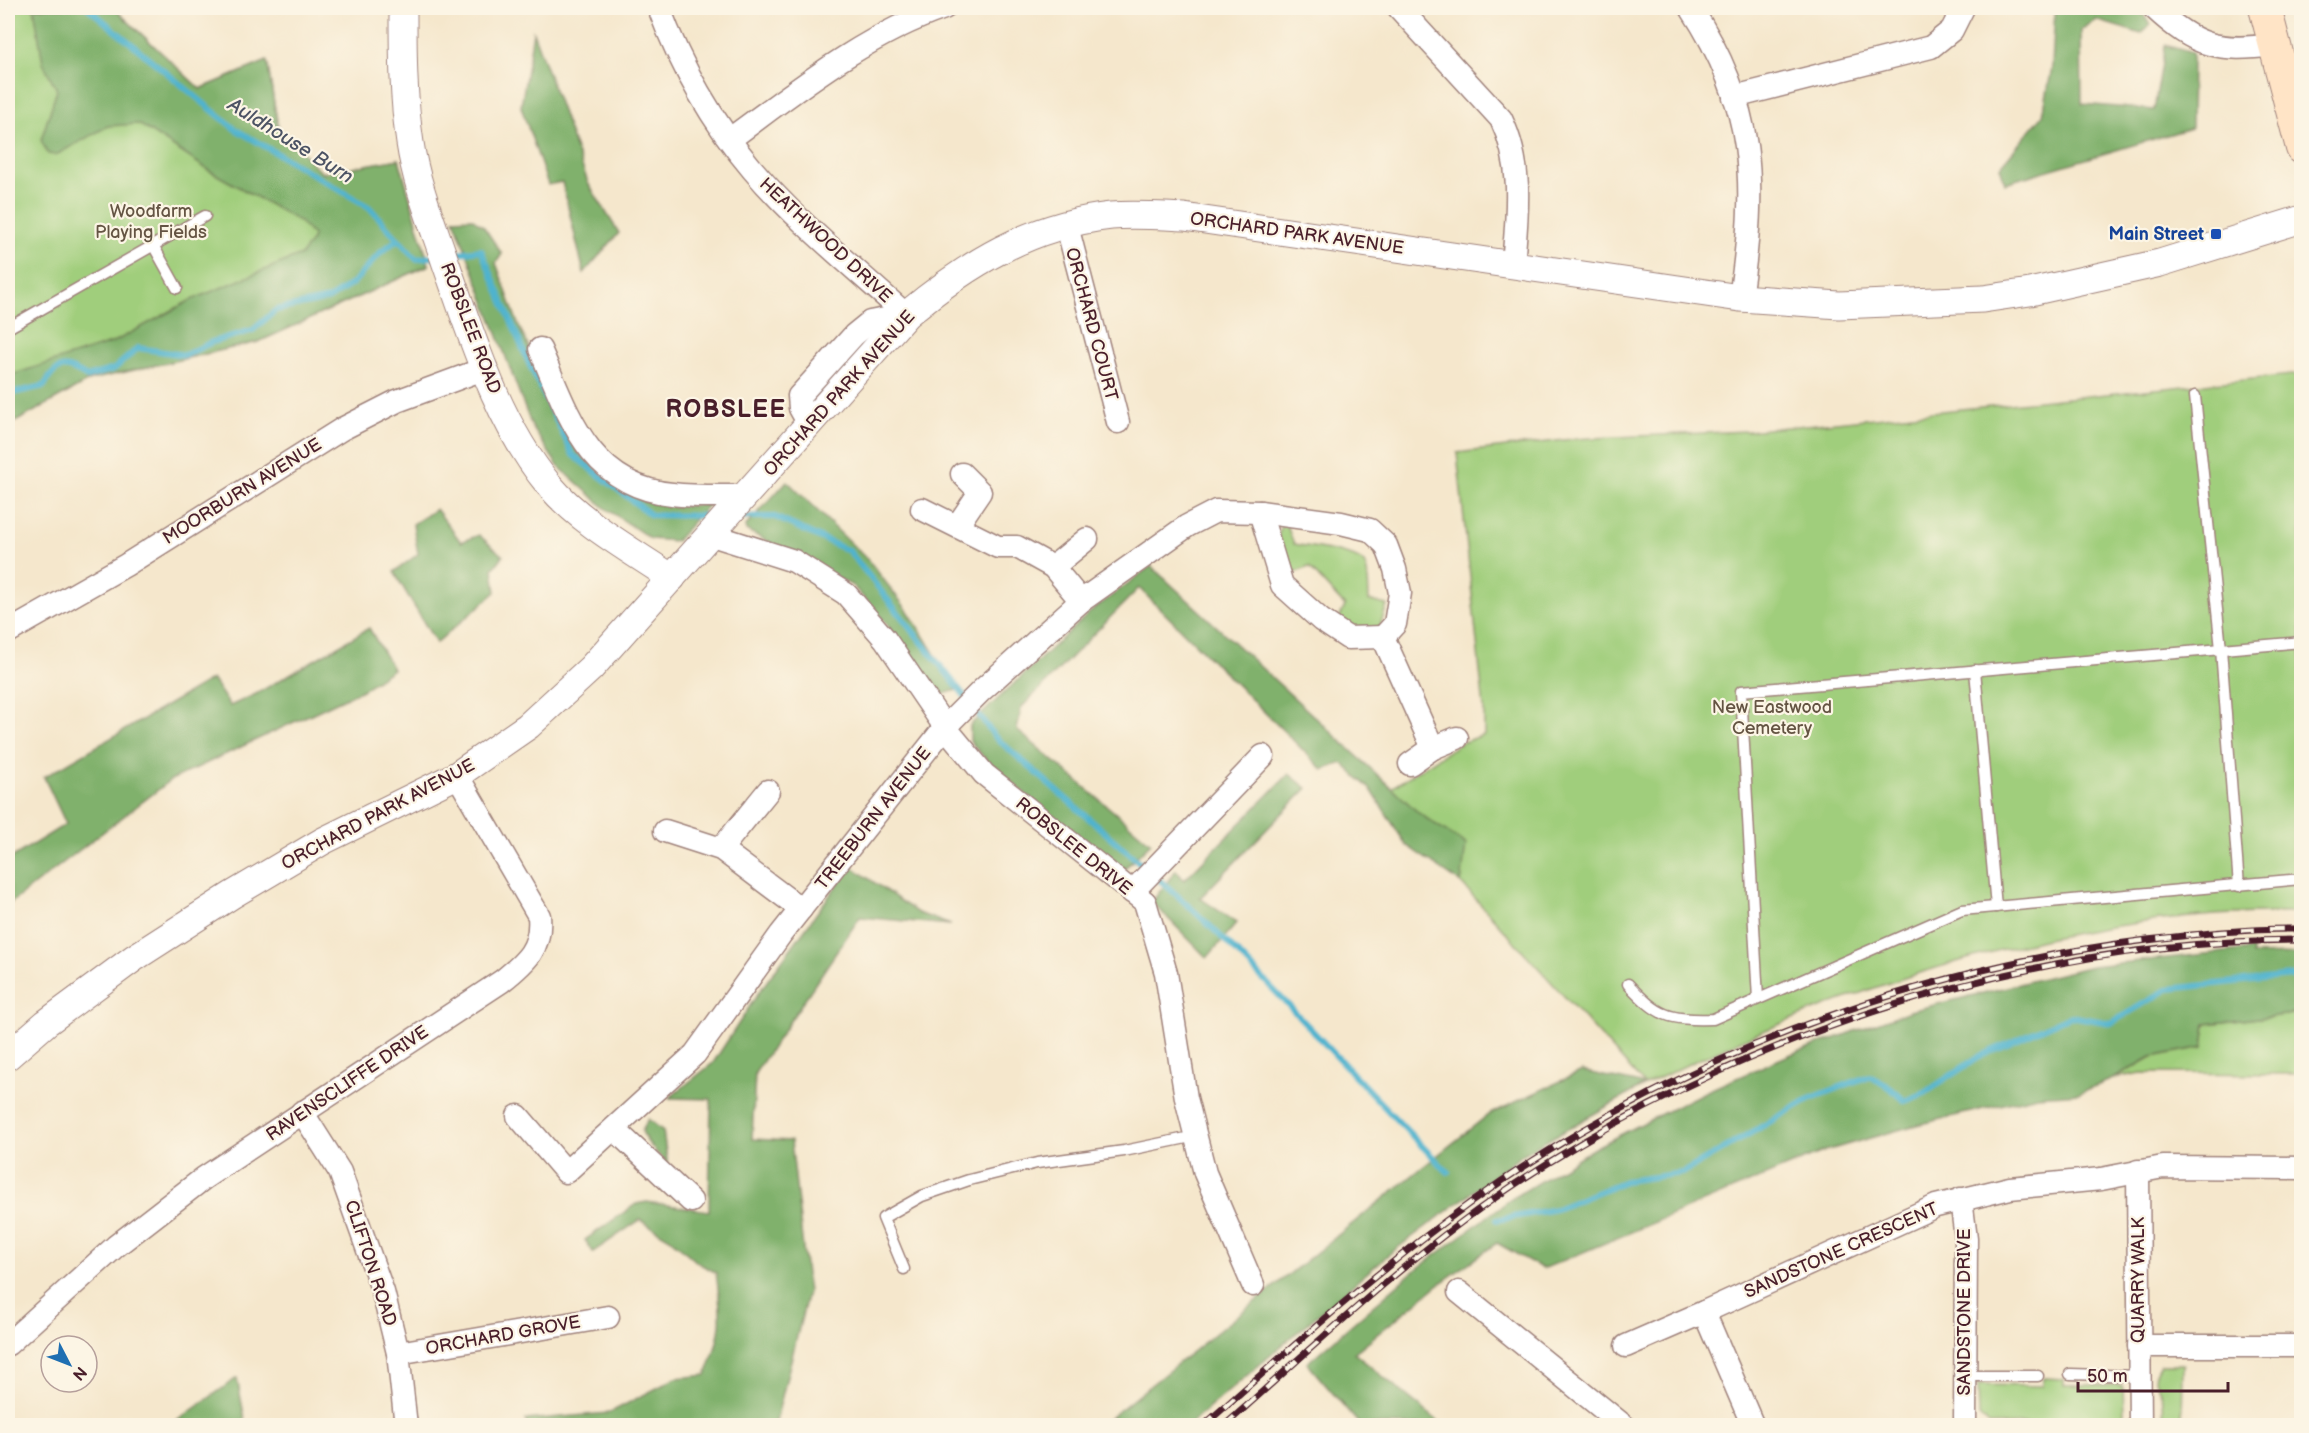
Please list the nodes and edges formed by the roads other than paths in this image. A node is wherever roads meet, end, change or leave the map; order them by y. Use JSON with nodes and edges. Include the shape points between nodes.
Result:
{"nodes":[{"id":1,"x":403,"y":8,"type":"edge"},
{"id":2,"x":659,"y":8,"type":"edge"},
{"id":3,"x":944,"y":8,"type":"edge"},
{"id":4,"x":1399,"y":8,"type":"edge"},
{"id":5,"x":1691,"y":8,"type":"edge"},
{"id":6,"x":1963,"y":8,"type":"edge"},
{"id":7,"x":2154,"y":8,"type":"edge"},
{"id":8,"x":2265,"y":8,"type":"edge"},
{"id":9,"x":2274,"y":45,"type":"junction"},
{"id":10,"x":1734,"y":97,"type":"junction"},
{"id":11,"x":730,"y":139,"type":"junction"},
{"id":12,"x":2301,"y":148,"type":"edge"},
{"id":13,"x":205,"y":216,"type":"dead end"},
{"id":14,"x":2301,"y":219,"type":"edge"},
{"id":15,"x":1067,"y":226,"type":"junction"},
{"id":16,"x":153,"y":245,"type":"junction"},
{"id":17,"x":1513,"y":265,"type":"junction"},
{"id":18,"x":177,"y":288,"type":"dead end"},
{"id":19,"x":1740,"y":298,"type":"junction"},
{"id":20,"x":906,"y":315,"type":"junction"},
{"id":21,"x":8,"y":328,"type":"edge"},
{"id":22,"x":540,"y":349,"type":"dead end"},
{"id":23,"x":486,"y":368,"type":"junction"},
{"id":24,"x":2195,"y":396,"type":"dead end"},
{"id":25,"x":1119,"y":422,"type":"dead end"},
{"id":26,"x":962,"y":474,"type":"dead end"},
{"id":27,"x":922,"y":509,"type":"dead end"},
{"id":28,"x":1260,"y":512,"type":"junction"},
{"id":29,"x":729,"y":516,"type":"junction"},
{"id":30,"x":957,"y":526,"type":"junction"},
{"id":31,"x":1087,"y":539,"type":"dead end"},
{"id":32,"x":1053,"y":567,"type":"junction"},
{"id":33,"x":672,"y":579,"type":"junction"},
{"id":34,"x":1081,"y":601,"type":"junction"},
{"id":35,"x":8,"y":632,"type":"edge"},
{"id":36,"x":1383,"y":637,"type":"junction"},
{"id":37,"x":2301,"y":642,"type":"edge"},
{"id":38,"x":2221,"y":649,"type":"junction"},
{"id":39,"x":1975,"y":670,"type":"junction"},
{"id":40,"x":945,"y":728,"type":"junction"},
{"id":41,"x":1457,"y":738,"type":"dead end"},
{"id":42,"x":1433,"y":748,"type":"junction"},
{"id":43,"x":1263,"y":756,"type":"dead end"},
{"id":44,"x":1410,"y":764,"type":"dead end"},
{"id":45,"x":457,"y":775,"type":"junction"},
{"id":46,"x":768,"y":791,"type":"dead end"},
{"id":47,"x":665,"y":831,"type":"dead end"},
{"id":48,"x":721,"y":849,"type":"junction"},
{"id":49,"x":2301,"y":879,"type":"edge"},
{"id":50,"x":2239,"y":886,"type":"junction"},
{"id":51,"x":1132,"y":892,"type":"junction"},
{"id":52,"x":1996,"y":907,"type":"junction"},
{"id":53,"x":801,"y":909,"type":"junction"},
{"id":54,"x":1628,"y":984,"type":"dead end"},
{"id":55,"x":1758,"y":999,"type":"junction"},
{"id":56,"x":8,"y":1056,"type":"edge"},
{"id":57,"x":302,"y":1112,"type":"junction"},
{"id":58,"x":518,"y":1116,"type":"dead end"},
{"id":59,"x":614,"y":1129,"type":"junction"},
{"id":60,"x":1196,"y":1136,"type":"junction"},
{"id":61,"x":2301,"y":1168,"type":"edge"},
{"id":62,"x":2138,"y":1172,"type":"junction"},
{"id":63,"x":1962,"y":1199,"type":"junction"},
{"id":64,"x":691,"y":1201,"type":"dead end"},
{"id":65,"x":904,"y":1269,"type":"dead end"},
{"id":66,"x":1253,"y":1285,"type":"dead end"},
{"id":67,"x":1459,"y":1292,"type":"dead end"},
{"id":68,"x":1704,"y":1312,"type":"junction"},
{"id":69,"x":608,"y":1317,"type":"dead end"},
{"id":70,"x":8,"y":1344,"type":"edge"},
{"id":71,"x":1626,"y":1346,"type":"dead end"},
{"id":72,"x":2139,"y":1346,"type":"junction"},
{"id":73,"x":2301,"y":1346,"type":"edge"},
{"id":74,"x":398,"y":1353,"type":"junction"},
{"id":75,"x":2070,"y":1374,"type":"dead end"},
{"id":76,"x":1964,"y":1376,"type":"junction"},
{"id":77,"x":2038,"y":1376,"type":"dead end"},
{"id":78,"x":2139,"y":1376,"type":"junction"},
{"id":79,"x":406,"y":1425,"type":"edge"},
{"id":80,"x":1624,"y":1425,"type":"edge"},
{"id":81,"x":1753,"y":1425,"type":"edge"},
{"id":82,"x":1965,"y":1425,"type":"edge"},
{"id":83,"x":2140,"y":1425,"type":"edge"}],
"edges":[{"from":1,"to":23,"type":"street","name":"ROBSLEE ROAD","via":[[403,95],[410,146],[443,256]]},
{"from":2,"to":11,"type":"street","name":"HEATHWOOD DRIVE","via":[[692,81]]},
{"from":3,"to":11,"type":"street","via":[[894,28],[835,64]]},
{"from":4,"to":17,"type":"street","via":[[1501,119],[1511,142],[1518,181]]},
{"from":5,"to":10,"type":"street","via":[[1724,68]]},
{"from":6,"to":10,"type":"street","via":[[1952,30],[1931,47]]},
{"from":7,"to":9,"type":"street","via":[[2174,26],[2212,46],[2236,50]]},
{"from":8,"to":9,"type":"main road"},
{"from":9,"to":12,"type":"main road"},
{"from":10,"to":19,"type":"street","via":[[1748,148],[1751,178],[1749,240]]},
{"from":11,"to":20,"type":"street","name":"HEATHWOOD DRIVE","via":[[779,198]]},
{"from":13,"to":16,"type":"lane"},
{"from":14,"to":19,"type":"street","name":"ORCHARD PARK AVENUE","via":[[2089,281],[1983,299],[1839,306]]},
{"from":15,"to":17,"type":"street","name":"ORCHARD PARK AVENUE","via":[[1110,216],[1184,216]]},
{"from":15,"to":20,"type":"street","name":"ORCHARD PARK AVENUE","via":[[992,252],[961,270]]},
{"from":15,"to":25,"type":"street","name":"ORCHARD COURT"},
{"from":16,"to":18,"type":"lane"},
{"from":16,"to":21,"type":"lane"},
{"from":17,"to":19,"type":"street","name":"ORCHARD PARK AVENUE"},
{"from":20,"to":29,"type":"street","name":"ORCHARD PARK AVENUE"},
{"from":22,"to":29,"type":"street","name":"ROBSLEE DRIVE","via":[[574,430],[596,458],[625,480]]},
{"from":23,"to":33,"type":"street","name":"ROBSLEE ROAD","via":[[509,424],[551,487],[580,514]]},
{"from":23,"to":35,"type":"street","name":"MOORBURN AVENUE","via":[[397,401],[342,429],[126,565]]},
{"from":24,"to":38,"type":"lane"},
{"from":26,"to":30,"type":"street","via":[[980,492]]},
{"from":27,"to":30,"type":"street"},
{"from":28,"to":34,"type":"street","name":"TREEBURN AVENUE","via":[[1216,511],[1187,526]]},
{"from":28,"to":36,"type":"street","via":[[1282,585],[1348,638]]},
{"from":28,"to":36,"type":"street","name":"TREEBURN AVENUE","via":[[1370,530],[1386,545],[1400,593],[1395,624]]},
{"from":29,"to":33,"type":"street","name":"ORCHARD PARK AVENUE"},
{"from":29,"to":40,"type":"street","name":"ROBSLEE DRIVE","via":[[846,594],[885,639]]},
{"from":30,"to":32,"type":"street","via":[[998,547],[1017,547]]},
{"from":31,"to":32,"type":"street"},
{"from":32,"to":34,"type":"street"},
{"from":33,"to":45,"type":"street","name":"ORCHARD PARK AVENUE","via":[[591,668],[528,726]]},
{"from":34,"to":40,"type":"street","name":"TREEBURN AVENUE"},
{"from":36,"to":42,"type":"street"},
{"from":37,"to":38,"type":"lane"},
{"from":38,"to":39,"type":"lane"},
{"from":38,"to":50,"type":"lane"},
{"from":39,"to":52,"type":"lane"},
{"from":39,"to":55,"type":"lane","via":[[1741,691]]},
{"from":40,"to":51,"type":"street","name":"ROBSLEE DRIVE","via":[[984,774]]},
{"from":40,"to":53,"type":"street","name":"TREEBURN AVENUE"},
{"from":41,"to":42,"type":"street"},
{"from":42,"to":44,"type":"street"},
{"from":43,"to":51,"type":"street"},
{"from":45,"to":56,"type":"street","name":"ORCHARD PARK AVENUE","via":[[323,841],[232,895],[134,958],[45,1023]]},
{"from":45,"to":57,"type":"street","name":"RAVENSCLIFFE DRIVE","via":[[539,916],[540,935],[526,962],[502,981]]},
{"from":46,"to":48,"type":"street"},
{"from":47,"to":48,"type":"street"},
{"from":48,"to":53,"type":"street"},
{"from":49,"to":50,"type":"lane"},
{"from":50,"to":52,"type":"lane"},
{"from":51,"to":60,"type":"street","name":"ROBSLEE DRIVE","via":[[1145,902],[1166,972]]},
{"from":52,"to":55,"type":"lane","via":[[1962,910]]},
{"from":53,"to":59,"type":"street","name":"TREEBURN AVENUE","via":[[695,1054]]},
{"from":54,"to":55,"type":"lane","via":[[1651,1008],[1682,1020],[1713,1019]]},
{"from":57,"to":70,"type":"street","name":"RAVENSCLIFFE DRIVE","via":[[204,1178],[116,1246]]},
{"from":57,"to":74,"type":"street","name":"CLIFTON ROAD","via":[[340,1172],[383,1292]]},
{"from":58,"to":59,"type":"street","name":"TREEBURN AVENUE","via":[[566,1172]]},
{"from":59,"to":64,"type":"street"},
{"from":60,"to":65,"type":"lane","via":[[1037,1164],[922,1196],[883,1218]]},
{"from":60,"to":66,"type":"street","name":"ROBSLEE DRIVE","via":[[1205,1173]]},
{"from":61,"to":62,"type":"street","name":"SANDSTONE CRESCENT","via":[[2163,1167]]},
{"from":62,"to":63,"type":"street","name":"SANDSTONE CRESCENT","via":[[2010,1188]]},
{"from":62,"to":72,"type":"street","name":"QUARRY WALK"},
{"from":63,"to":68,"type":"street","name":"SANDSTONE CRESCENT","via":[[1936,1206]]},
{"from":63,"to":76,"type":"street","name":"SANDSTONE DRIVE","via":[[1966,1239]]},
{"from":67,"to":80,"type":"street"},
{"from":68,"to":71,"type":"street","name":"SANDSTONE CRESCENT"},
{"from":68,"to":81,"type":"street"},
{"from":69,"to":74,"type":"street","name":"ORCHARD GROVE"},
{"from":72,"to":73,"type":"street"},
{"from":72,"to":78,"type":"street","name":"QUARRY WALK"},
{"from":74,"to":79,"type":"street","name":"CLIFTON ROAD"},
{"from":75,"to":78,"type":"lane"},
{"from":76,"to":77,"type":"lane"},
{"from":76,"to":82,"type":"street","name":"SANDSTONE DRIVE"},
{"from":78,"to":83,"type":"street","name":"QUARRY WALK"}]}
